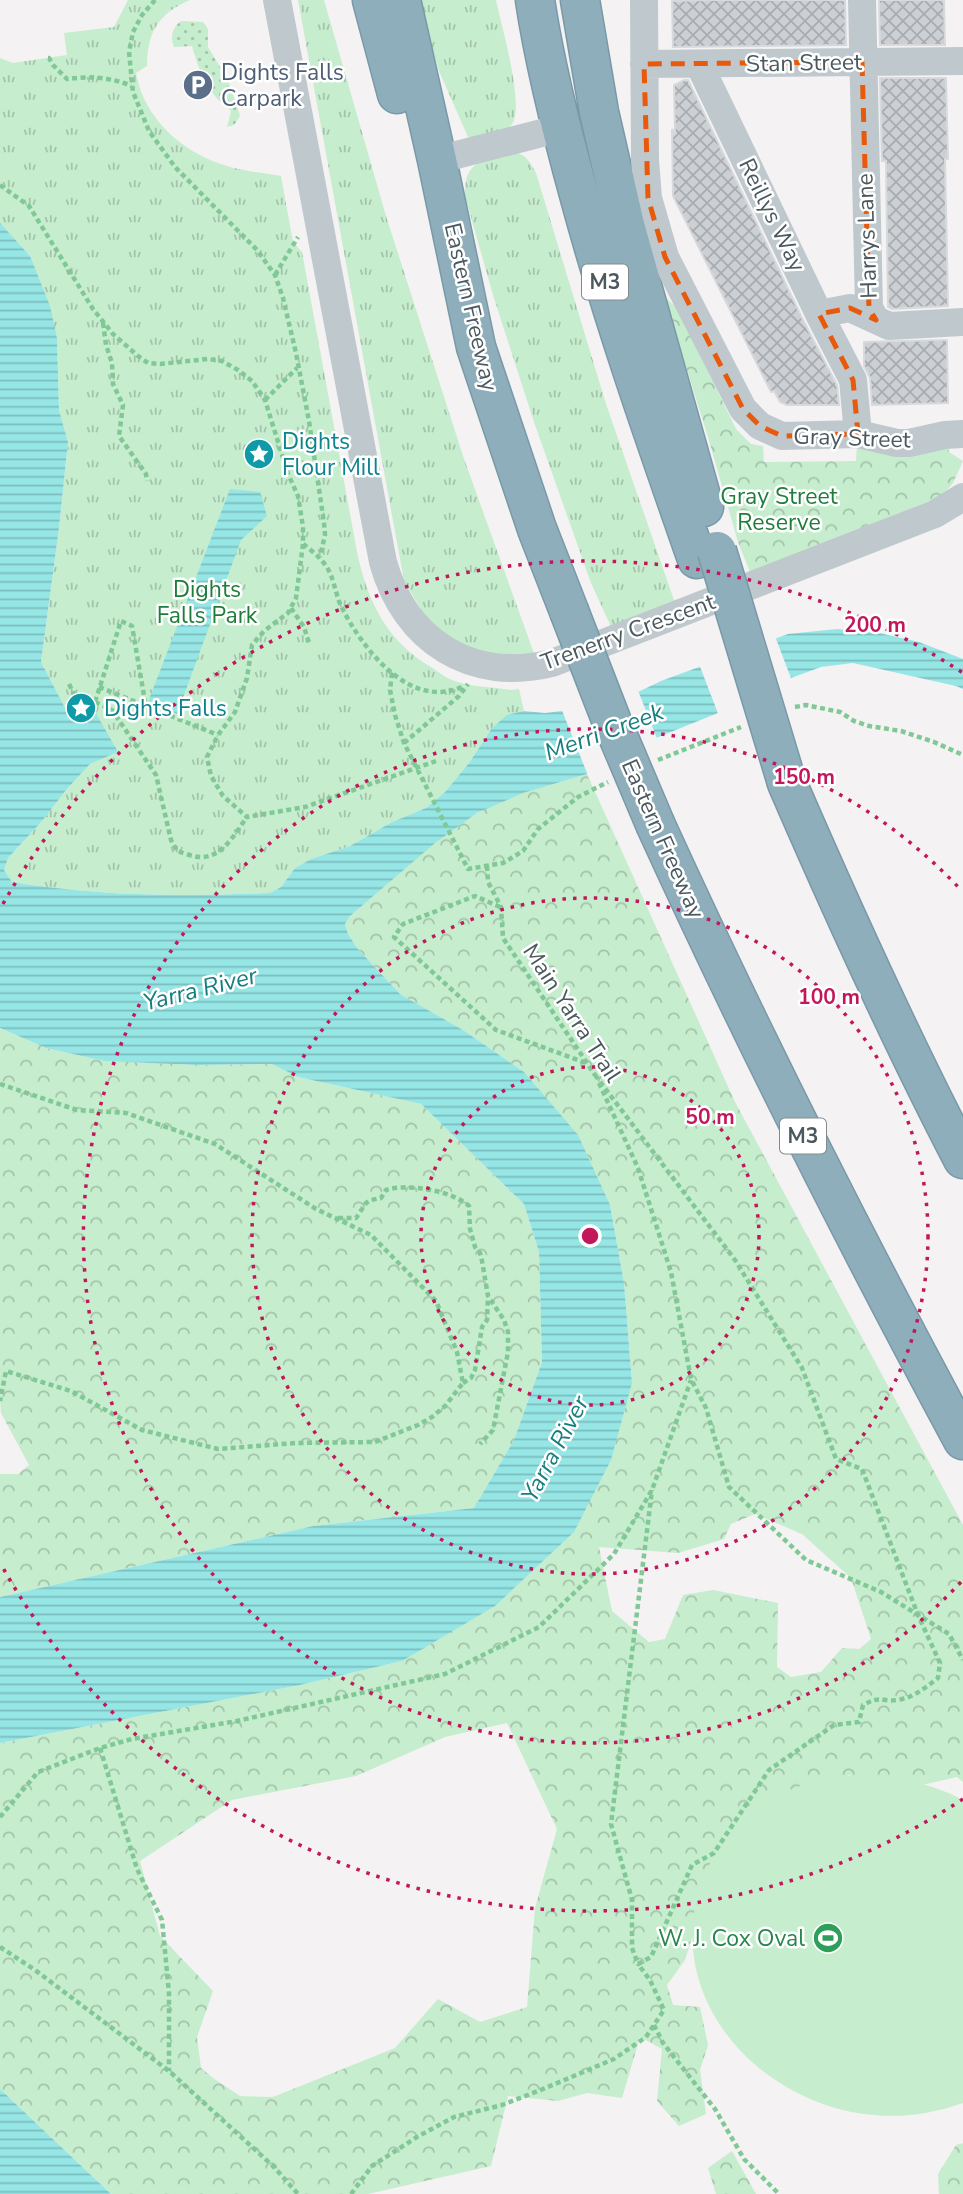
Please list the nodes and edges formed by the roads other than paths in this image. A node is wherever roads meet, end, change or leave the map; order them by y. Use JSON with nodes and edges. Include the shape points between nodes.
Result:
{"nodes":[{"id":1,"x":277,"y":0,"type":"edge"},
{"id":2,"x":372,"y":0,"type":"edge"},
{"id":3,"x":401,"y":0,"type":"edge"},
{"id":4,"x":535,"y":0,"type":"edge"},
{"id":5,"x":580,"y":0,"type":"edge"},
{"id":6,"x":644,"y":0,"type":"edge"},
{"id":7,"x":862,"y":0,"type":"edge"},
{"id":8,"x":963,"y":61,"type":"edge"},
{"id":9,"x":862,"y":62,"type":"junction"},
{"id":10,"x":644,"y":64,"type":"junction"},
{"id":11,"x":699,"y":64,"type":"junction"},
{"id":12,"x":561,"y":128,"type":"junction"},
{"id":13,"x":438,"y":160,"type":"junction"},
{"id":14,"x":819,"y":313,"type":"junction"},
{"id":15,"x":876,"y":320,"type":"junction"},
{"id":16,"x":963,"y":322,"type":"edge"},
{"id":17,"x":476,"y":347,"type":"junction"},
{"id":18,"x":858,"y":434,"type":"junction"},
{"id":19,"x":963,"y":434,"type":"edge"},
{"id":20,"x":963,"y":475,"type":"edge"},
{"id":21,"x":963,"y":497,"type":"edge"},
{"id":22,"x":935,"y":514,"type":"junction"},
{"id":23,"x":707,"y":555,"type":"junction"},
{"id":24,"x":963,"y":1159,"type":"edge"},
{"id":25,"x":963,"y":1440,"type":"edge"}],
"edges":[{"from":1,"to":22,"type":"street","name":"Trenerry Crescent","via":[[383,562],[403,611],[419,630],[471,662],[507,668],[540,666]]},
{"from":2,"to":17,"type":"highway"},
{"from":3,"to":13,"type":"highway","name":"Eastern Freeway","number":"M3"},
{"from":4,"to":12,"type":"highway","number":"M3"},
{"from":5,"to":23,"type":"highway","via":[[599,112]]},
{"from":6,"to":10,"type":"street"},
{"from":7,"to":9,"type":"street","name":"Harrys Lane"},
{"from":8,"to":9,"type":"street","name":"Stan Street"},
{"from":9,"to":11,"type":"street","name":"Stan Street"},
{"from":9,"to":15,"type":"street","name":"Harrys Lane","via":[[869,308]]},
{"from":10,"to":11,"type":"street","name":"Stan Street"},
{"from":10,"to":18,"type":"street","name":"Gray Street","via":[[648,198],[665,257],[744,409],[760,426],[782,436]]},
{"from":11,"to":14,"type":"street","name":"Reillys Way"},
{"from":12,"to":13,"type":"street"},
{"from":12,"to":23,"type":"highway","number":"M3","via":[[642,403]]},
{"from":13,"to":17,"type":"highway","name":"Eastern Freeway","number":"M3"},
{"from":14,"to":15,"type":"street","via":[[850,308]]},
{"from":14,"to":18,"type":"street","name":"Reillys Way","via":[[853,380]]},
{"from":15,"to":16,"type":"street","name":"Harrys Lane","via":[[889,326]]},
{"from":17,"to":25,"type":"highway","name":"Eastern Freeway","number":"M3","bridge":true,"via":[[537,529],[656,827],[812,1153]]},
{"from":18,"to":19,"type":"street","name":"Gray Street","via":[[897,443]]},
{"from":20,"to":22,"type":"street"},
{"from":21,"to":22,"type":"street","name":"Trenerry Crescent"},
{"from":23,"to":24,"type":"highway","number":"M3","bridge":true,"via":[[787,783],[887,1007]]}]}
